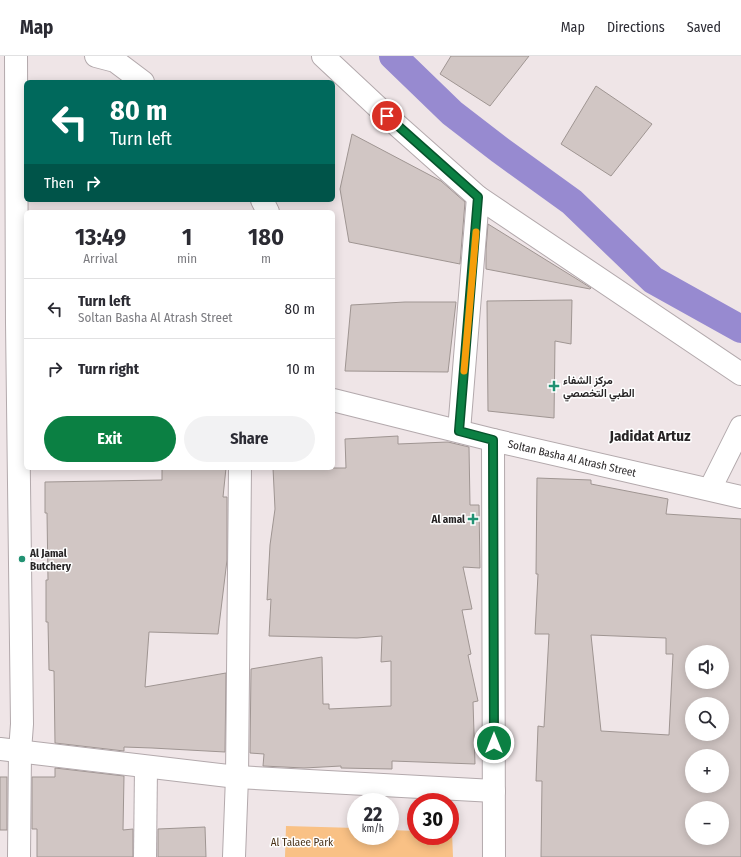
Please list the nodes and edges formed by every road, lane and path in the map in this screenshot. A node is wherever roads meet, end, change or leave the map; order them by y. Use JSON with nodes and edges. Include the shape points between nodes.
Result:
{"nodes":[{"id":1,"x":16,"y":56,"type":"edge"},
{"id":2,"x":96,"y":56,"type":"edge"},
{"id":3,"x":323,"y":56,"type":"edge"},
{"id":4,"x":140,"y":80,"type":"edge"},
{"id":5,"x":478,"y":197,"type":"junction"},
{"id":6,"x":14,"y":323,"type":"edge"},
{"id":7,"x":741,"y":374,"type":"edge"},
{"id":8,"x":335,"y":400,"type":"edge"},
{"id":9,"x":741,"y":427,"type":"edge"},
{"id":10,"x":459,"y":431,"type":"junction"},
{"id":11,"x":493,"y":440,"type":"junction"},
{"id":12,"x":240,"y":470,"type":"edge"},
{"id":13,"x":710,"y":489,"type":"junction"},
{"id":14,"x":741,"y":497,"type":"edge"},
{"id":15,"x":10,"y":750,"type":"edge"},
{"id":16,"x":146,"y":767,"type":"junction"},
{"id":17,"x":237,"y":777,"type":"junction"},
{"id":18,"x":494,"y":791,"type":"junction"},
{"id":19,"x":19,"y":857,"type":"edge"},
{"id":20,"x":145,"y":857,"type":"edge"},
{"id":21,"x":234,"y":857,"type":"edge"},
{"id":22,"x":494,"y":857,"type":"edge"}],
"edges":[{"from":1,"to":6,"type":"street"},
{"from":2,"to":4,"type":"street","via":[[114,61]]},
{"from":3,"to":5,"type":"street"},
{"from":5,"to":7,"type":"street"},
{"from":5,"to":10,"type":"street"},
{"from":6,"to":15,"type":"street","via":[[22,724]]},
{"from":8,"to":10,"type":"street","name":"Soltan Basha Al Atrash Street"},
{"from":9,"to":13,"type":"street"},
{"from":10,"to":11,"type":"street","name":"Soltan Basha Al Atrash Street"},
{"from":11,"to":13,"type":"street","name":"Soltan Basha Al Atrash Street"},
{"from":11,"to":18,"type":"street"},
{"from":12,"to":17,"type":"street"},
{"from":13,"to":14,"type":"street","name":"Soltan Basha Al Atrash Street"},
{"from":15,"to":16,"type":"street"},
{"from":15,"to":19,"type":"street"},
{"from":16,"to":17,"type":"street"},
{"from":16,"to":20,"type":"street"},
{"from":17,"to":18,"type":"street"},
{"from":17,"to":21,"type":"street"},
{"from":18,"to":22,"type":"street"}]}
